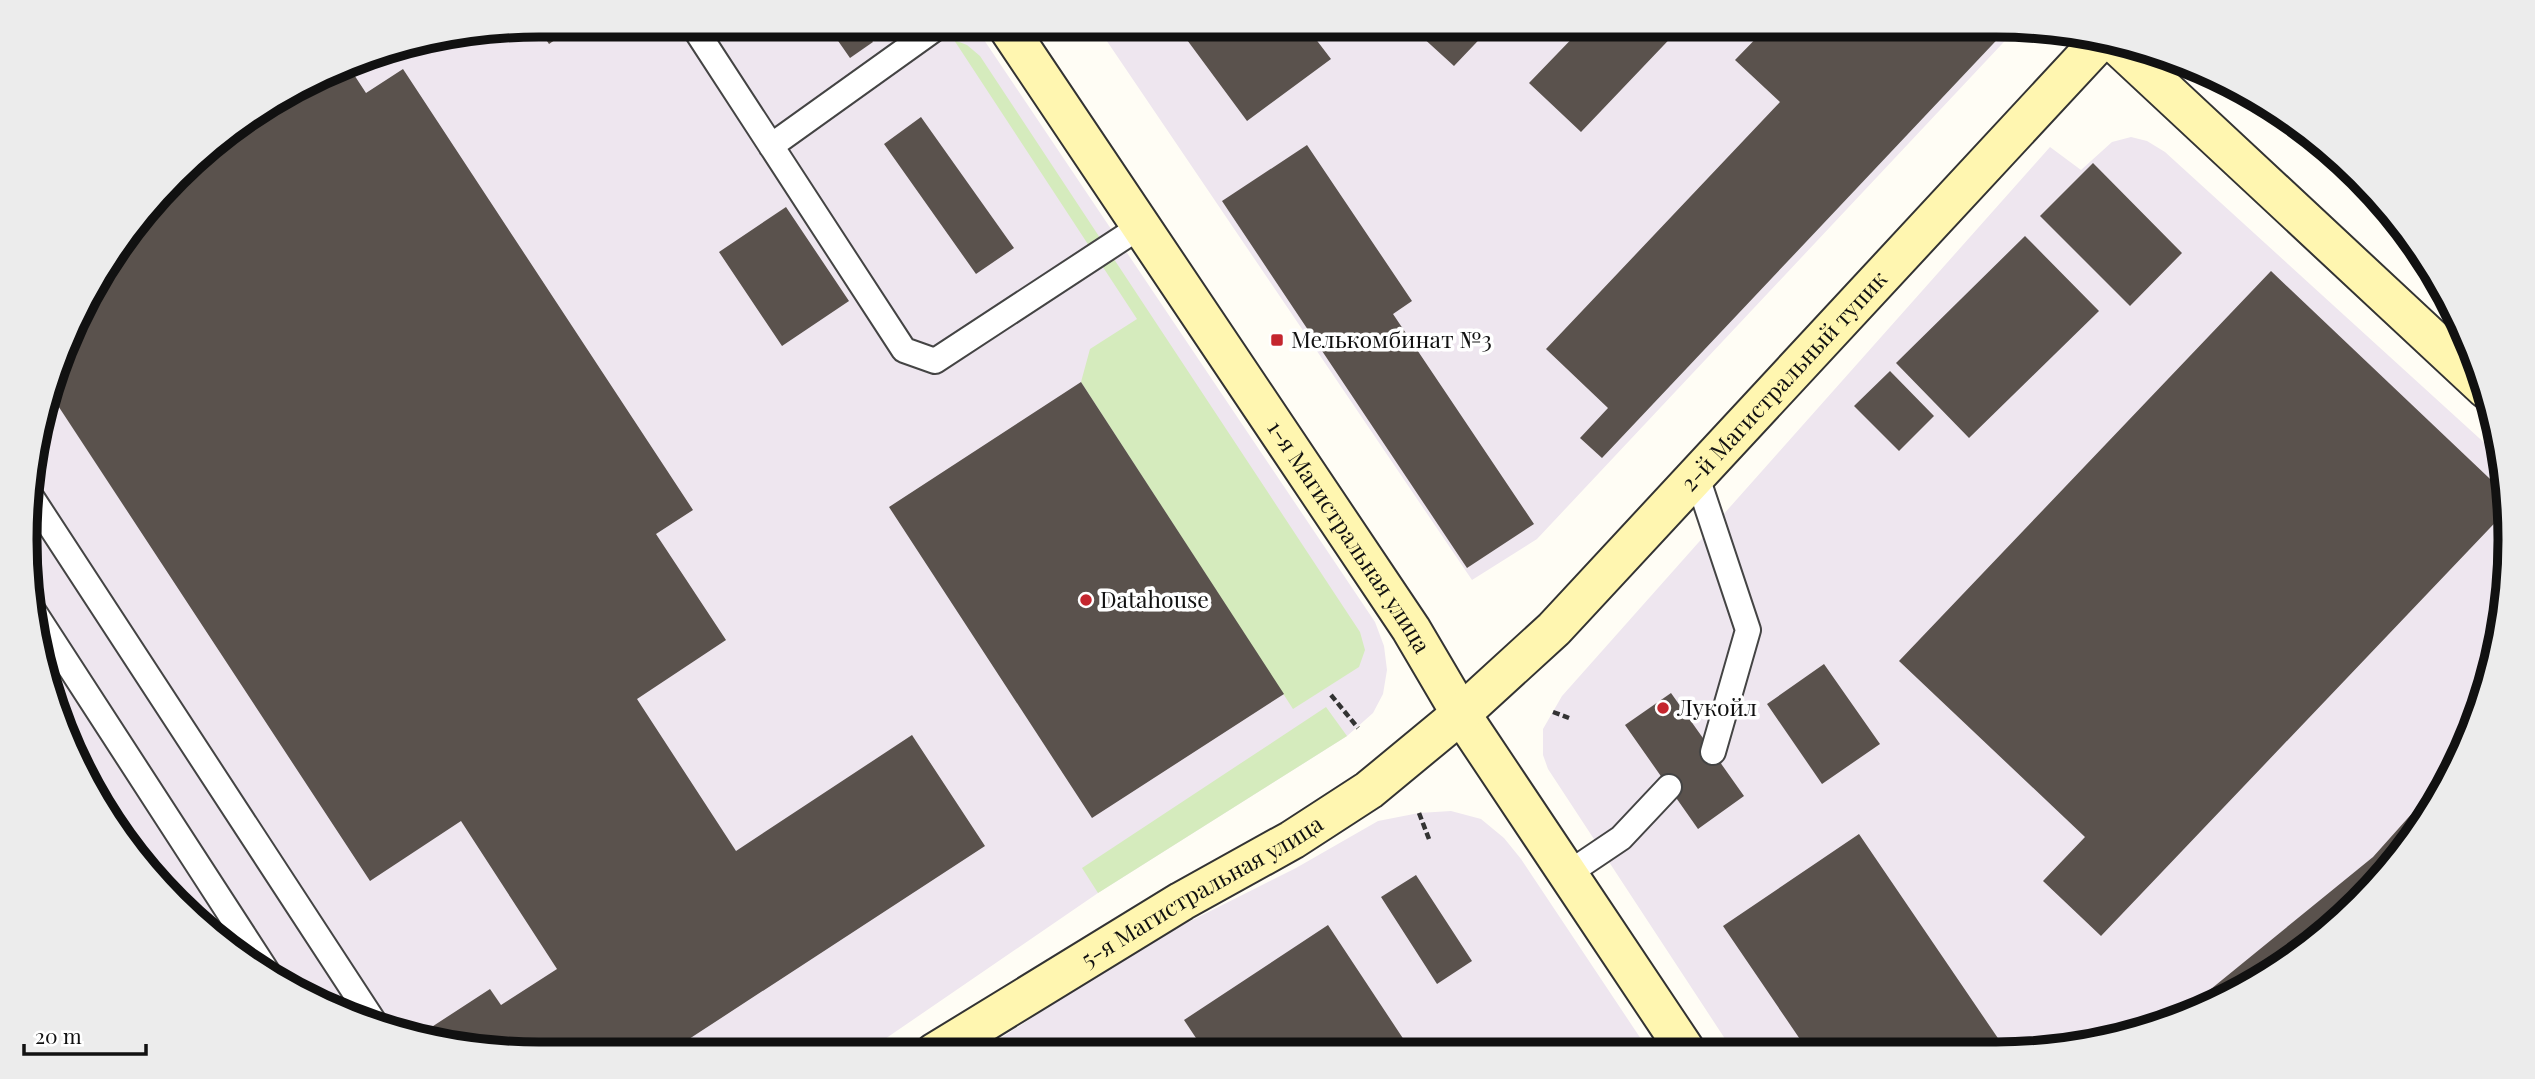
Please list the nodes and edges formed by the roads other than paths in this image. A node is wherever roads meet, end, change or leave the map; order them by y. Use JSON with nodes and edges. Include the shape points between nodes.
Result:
{"nodes":[{"id":1,"x":700,"y":37,"type":"edge"},
{"id":2,"x":922,"y":37,"type":"edge"},
{"id":3,"x":1015,"y":37,"type":"edge"},
{"id":4,"x":2095,"y":46,"type":"edge"},
{"id":5,"x":2127,"y":54,"type":"edge"},
{"id":6,"x":771,"y":146,"type":"junction"},
{"id":7,"x":1141,"y":226,"type":"junction"},
{"id":8,"x":2471,"y":375,"type":"edge"},
{"id":9,"x":1696,"y":474,"type":"junction"},
{"id":10,"x":38,"y":507,"type":"edge"},
{"id":11,"x":44,"y":628,"type":"edge"},
{"id":12,"x":1461,"y":713,"type":"junction"},
{"id":13,"x":1713,"y":752,"type":"dead end"},
{"id":14,"x":1669,"y":787,"type":"dead end"},
{"id":15,"x":1569,"y":873,"type":"junction"},
{"id":16,"x":257,"y":956,"type":"edge"},
{"id":17,"x":368,"y":1012,"type":"edge"},
{"id":18,"x":952,"y":1042,"type":"edge"},
{"id":19,"x":1680,"y":1042,"type":"edge"}],
"edges":[{"from":1,"to":6,"type":"lane"},
{"from":2,"to":6,"type":"lane"},
{"from":3,"to":7,"type":"street","name":"1-я Магистральная улица"},
{"from":4,"to":9,"type":"street","name":"2-й Магистральный тупик"},
{"from":5,"to":8,"type":"street"},
{"from":6,"to":7,"type":"lane","via":[[904,350],[935,362]]},
{"from":7,"to":12,"type":"street","name":"1-я Магистральная улица","via":[[1411,629]]},
{"from":9,"to":12,"type":"street","name":"2-й Магистральный тупик","via":[[1554,629]]},
{"from":9,"to":13,"type":"lane","via":[[1748,630]]},
{"from":10,"to":17,"type":"lane"},
{"from":11,"to":16,"type":"lane"},
{"from":12,"to":15,"type":"street","name":"1-я Магистральная улица"},
{"from":12,"to":18,"type":"street","name":"5-я Магистральная улица","via":[[1369,790],[1292,840],[1182,901]]},
{"from":14,"to":15,"type":"lane","via":[[1621,838]]},
{"from":15,"to":19,"type":"street","name":"1-я Магистральная улица"}]}
